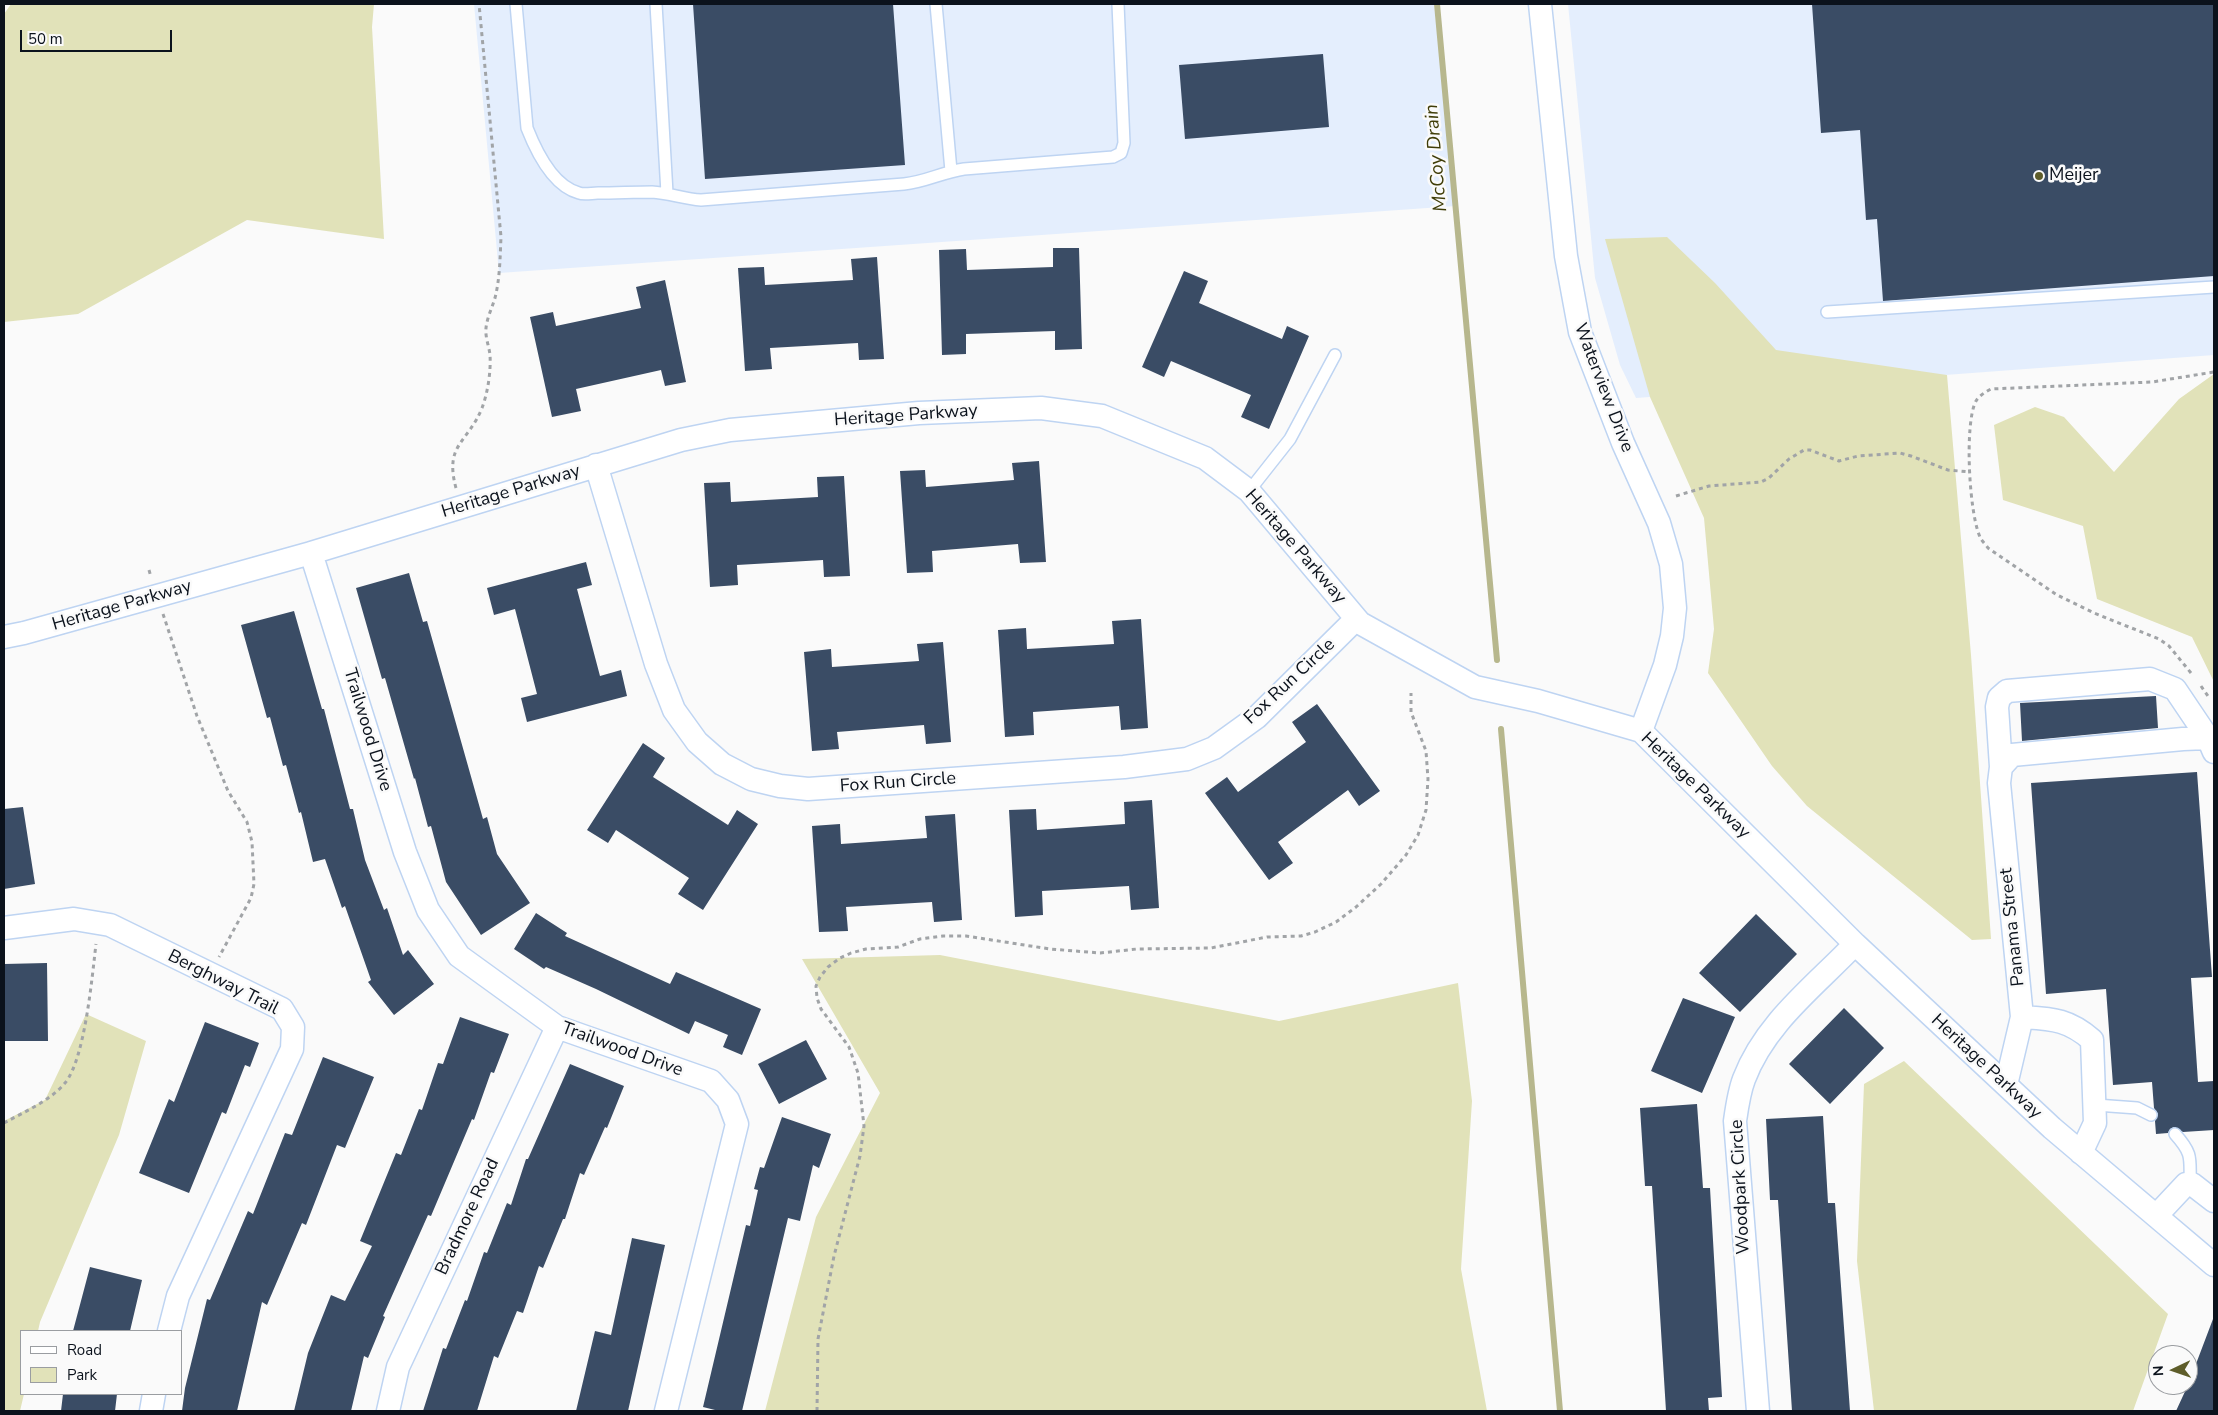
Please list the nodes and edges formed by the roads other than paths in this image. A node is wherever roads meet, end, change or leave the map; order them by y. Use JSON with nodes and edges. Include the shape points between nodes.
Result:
{"nodes":[{"id":1,"x":516,"y":4,"type":"edge"},
{"id":2,"x":656,"y":4,"type":"edge"},
{"id":3,"x":936,"y":4,"type":"edge"},
{"id":4,"x":1118,"y":4,"type":"edge"},
{"id":5,"x":1540,"y":4,"type":"edge"},
{"id":6,"x":951,"y":171,"type":"junction"},
{"id":7,"x":667,"y":193,"type":"junction"},
{"id":8,"x":2214,"y":286,"type":"edge"},
{"id":9,"x":1827,"y":312,"type":"dead end"},
{"id":10,"x":1335,"y":355,"type":"dead end"},
{"id":11,"x":596,"y":466,"type":"junction"},
{"id":12,"x":1249,"y":491,"type":"junction"},
{"id":13,"x":312,"y":553,"type":"junction"},
{"id":14,"x":1356,"y":619,"type":"junction"},
{"id":15,"x":4,"y":637,"type":"edge"},
{"id":16,"x":1641,"y":731,"type":"junction"},
{"id":17,"x":2211,"y":745,"type":"edge"},
{"id":18,"x":2002,"y":767,"type":"junction"},
{"id":19,"x":4,"y":928,"type":"edge"},
{"id":20,"x":1856,"y":944,"type":"junction"},
{"id":21,"x":2022,"y":1017,"type":"junction"},
{"id":22,"x":557,"y":1027,"type":"junction"},
{"id":23,"x":2006,"y":1085,"type":"junction"},
{"id":24,"x":2096,"y":1105,"type":"junction"},
{"id":25,"x":2151,"y":1114,"type":"dead end"},
{"id":26,"x":2175,"y":1134,"type":"dead end"},
{"id":27,"x":2081,"y":1153,"type":"junction"},
{"id":28,"x":2190,"y":1184,"type":"junction"},
{"id":29,"x":2214,"y":1201,"type":"edge"},
{"id":30,"x":2156,"y":1216,"type":"junction"},
{"id":31,"x":2214,"y":1265,"type":"edge"},
{"id":32,"x":168,"y":1330,"type":"edge"},
{"id":33,"x":154,"y":1395,"type":"edge"},
{"id":34,"x":151,"y":1411,"type":"edge"},
{"id":35,"x":388,"y":1411,"type":"edge"},
{"id":36,"x":666,"y":1411,"type":"edge"},
{"id":37,"x":1758,"y":1411,"type":"edge"}],
"edges":[{"from":1,"to":7,"type":"lane","via":[[527,128],[555,177],[565,187],[580,194]]},
{"from":2,"to":7,"type":"lane"},
{"from":3,"to":6,"type":"lane"},
{"from":4,"to":6,"type":"lane","via":[[1124,143],[1121,153],[1113,157]]},
{"from":5,"to":16,"type":"street","name":"Waterview Drive","via":[[1566,256],[1580,332],[1623,443],[1659,523],[1672,564],[1675,608],[1672,636]]},
{"from":6,"to":7,"type":"lane","via":[[921,182],[904,184],[701,200]]},
{"from":8,"to":9,"type":"lane"},
{"from":10,"to":12,"type":"lane","via":[[1290,439]]},
{"from":11,"to":12,"type":"street","name":"Heritage Parkway","via":[[681,440],[730,430],[919,413],[1041,408],[1102,416],[1205,458]]},
{"from":11,"to":13,"type":"street","name":"Heritage Parkway"},
{"from":11,"to":14,"type":"street","name":"Fox Run Circle","via":[[656,664],[674,710],[697,742],[722,764],[751,779],[780,786],[808,789],[1124,767],[1187,759],[1214,748],[1257,717]]},
{"from":12,"to":14,"type":"street","name":"Heritage Parkway"},
{"from":13,"to":15,"type":"street","name":"Heritage Parkway"},
{"from":13,"to":22,"type":"street","name":"Trailwood Drive","via":[[406,852],[428,910],[459,956]]},
{"from":14,"to":16,"type":"street","name":"Heritage Parkway","via":[[1476,687]]},
{"from":16,"to":20,"type":"street","name":"Heritage Parkway"},
{"from":17,"to":18,"type":"street","name":"Panama Street","via":[[2012,755]]},
{"from":17,"to":18,"type":"street","name":"Panama Street","via":[[2175,689],[2150,679],[2007,691],[1999,698],[1997,707]]},
{"from":18,"to":21,"type":"street","name":"Panama Street","via":[[1999,783]]},
{"from":19,"to":32,"type":"street","name":"Berghway Trail","via":[[74,919],[110,926],[282,1009],[293,1027],[292,1049],[178,1296]]},
{"from":20,"to":23,"type":"street","name":"Heritage Parkway"},
{"from":20,"to":37,"type":"street","name":"Woodpark Circle","via":[[1778,1022],[1760,1045],[1743,1080],[1734,1121]]},
{"from":21,"to":23,"type":"street","name":"Panama Street"},
{"from":21,"to":24,"type":"street","via":[[2059,1020],[2082,1031],[2092,1040]]},
{"from":22,"to":35,"type":"street","name":"Bradmore Road","via":[[398,1367]]},
{"from":22,"to":36,"type":"street","name":"Trailwood Drive","via":[[711,1081],[728,1100],[737,1124]]},
{"from":23,"to":27,"type":"street","name":"Heritage Parkway"},
{"from":24,"to":25,"type":"lane","via":[[2137,1108]]},
{"from":24,"to":27,"type":"street","via":[[2096,1124]]},
{"from":26,"to":28,"type":"lane","via":[[2190,1154]]},
{"from":27,"to":30,"type":"street","name":"Heritage Parkway"},
{"from":28,"to":29,"type":"street"},
{"from":28,"to":30,"type":"street","via":[[2186,1184]]},
{"from":30,"to":31,"type":"street","name":"Heritage Parkway"},
{"from":33,"to":34,"type":"street"}]}
